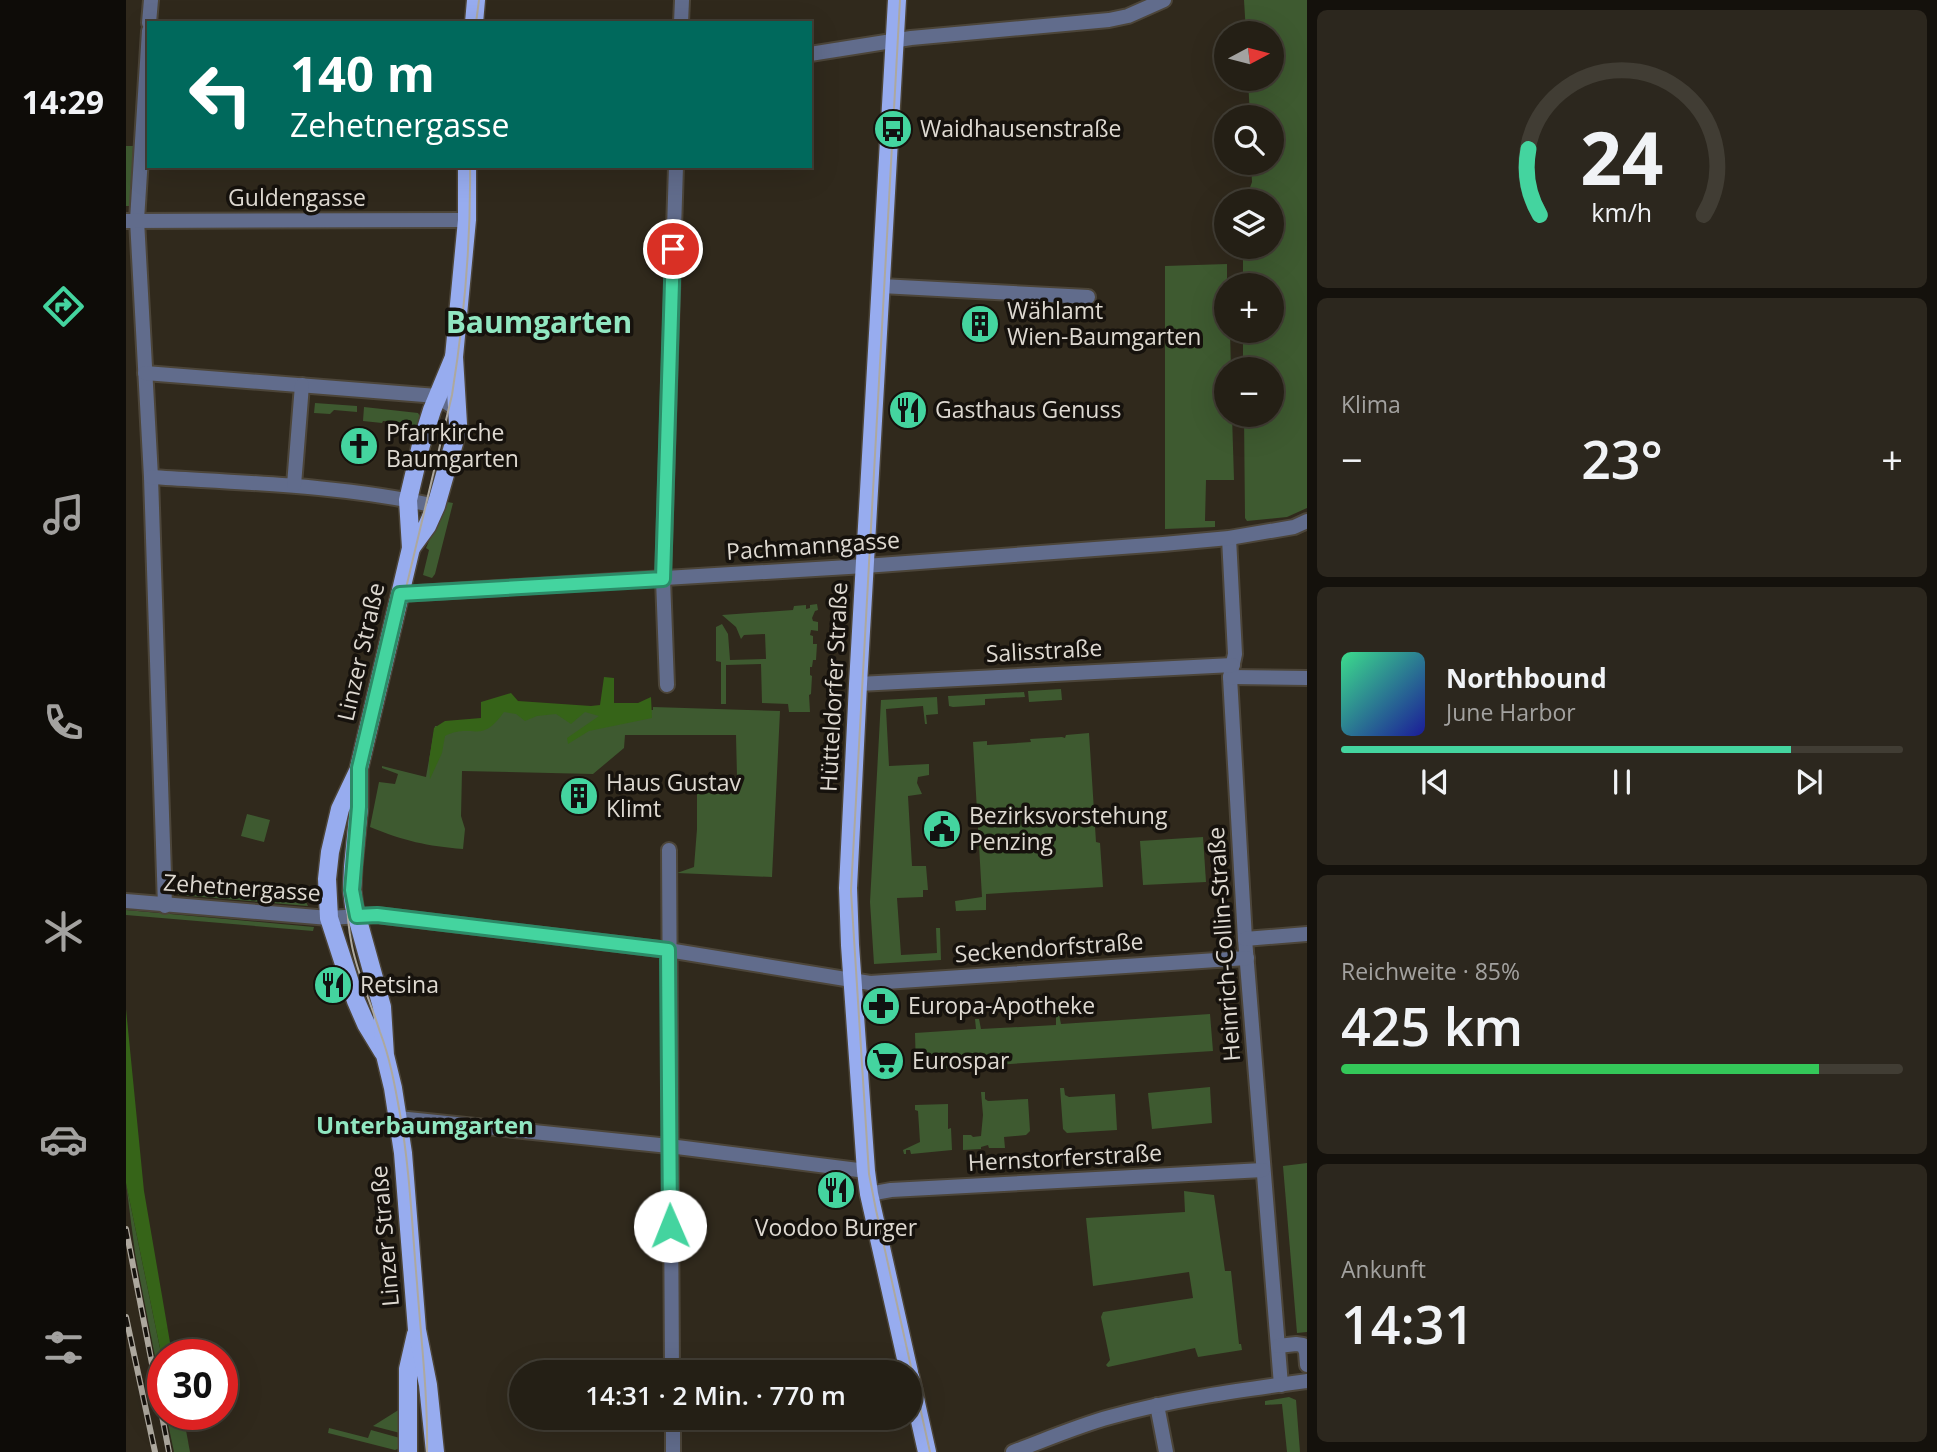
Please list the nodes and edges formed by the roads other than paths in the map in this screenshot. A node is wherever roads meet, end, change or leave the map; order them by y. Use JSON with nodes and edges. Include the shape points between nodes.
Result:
{"nodes":[{"id":1,"x":151,"y":0,"type":"edge"},
{"id":2,"x":476,"y":0,"type":"edge"},
{"id":3,"x":682,"y":0,"type":"edge"},
{"id":4,"x":897,"y":0,"type":"edge"},
{"id":5,"x":1164,"y":0,"type":"edge"},
{"id":6,"x":149,"y":21,"type":"edge"},
{"id":7,"x":474,"y":21,"type":"edge"},
{"id":8,"x":681,"y":21,"type":"edge"},
{"id":9,"x":895,"y":40,"type":"junction"},
{"id":10,"x":147,"y":53,"type":"edge"},
{"id":11,"x":812,"y":54,"type":"edge"},
{"id":12,"x":467,"y":168,"type":"edge"},
{"id":13,"x":676,"y":168,"type":"edge"},
{"id":14,"x":132,"y":220,"type":"edge"},
{"id":15,"x":467,"y":220,"type":"junction"},
{"id":16,"x":881,"y":286,"type":"junction"},
{"id":17,"x":1088,"y":297,"type":"dead end"},
{"id":18,"x":454,"y":357,"type":"junction"},
{"id":19,"x":145,"y":373,"type":"junction"},
{"id":20,"x":302,"y":385,"type":"junction"},
{"id":21,"x":438,"y":397,"type":"junction"},
{"id":22,"x":456,"y":409,"type":"junction"},
{"id":23,"x":151,"y":477,"type":"junction"},
{"id":24,"x":293,"y":485,"type":"junction"},
{"id":25,"x":408,"y":500,"type":"junction"},
{"id":26,"x":436,"y":506,"type":"junction"},
{"id":27,"x":1307,"y":521,"type":"edge"},
{"id":28,"x":1229,"y":538,"type":"junction"},
{"id":29,"x":411,"y":548,"type":"junction"},
{"id":30,"x":865,"y":566,"type":"junction"},
{"id":31,"x":663,"y":579,"type":"junction"},
{"id":32,"x":400,"y":594,"type":"junction"},
{"id":33,"x":1231,"y":671,"type":"junction"},
{"id":34,"x":1307,"y":678,"type":"edge"},
{"id":35,"x":858,"y":684,"type":"junction"},
{"id":36,"x":667,"y":685,"type":"dead end"},
{"id":37,"x":359,"y":768,"type":"junction"},
{"id":38,"x":668,"y":850,"type":"dead end"},
{"id":39,"x":126,"y":901,"type":"edge"},
{"id":40,"x":165,"y":906,"type":"junction"},
{"id":41,"x":357,"y":916,"type":"junction"},
{"id":42,"x":329,"y":918,"type":"junction"},
{"id":43,"x":1307,"y":934,"type":"edge"},
{"id":44,"x":1245,"y":939,"type":"junction"},
{"id":45,"x":668,"y":950,"type":"junction"},
{"id":46,"x":1247,"y":958,"type":"junction"},
{"id":47,"x":853,"y":981,"type":"junction"},
{"id":48,"x":385,"y":1055,"type":"junction"},
{"id":49,"x":398,"y":1118,"type":"junction"},
{"id":50,"x":669,"y":1146,"type":"junction"},
{"id":51,"x":1263,"y":1170,"type":"junction"},
{"id":52,"x":866,"y":1171,"type":"junction"},
{"id":53,"x":869,"y":1194,"type":"junction"},
{"id":54,"x":417,"y":1330,"type":"junction"},
{"id":55,"x":1278,"y":1346,"type":"junction"},
{"id":56,"x":672,"y":1360,"type":"edge"},
{"id":57,"x":907,"y":1360,"type":"edge"},
{"id":58,"x":1307,"y":1365,"type":"edge"},
{"id":59,"x":1307,"y":1381,"type":"edge"},
{"id":60,"x":1281,"y":1385,"type":"junction"},
{"id":61,"x":1157,"y":1405,"type":"junction"},
{"id":62,"x":922,"y":1429,"type":"edge"},
{"id":63,"x":673,"y":1430,"type":"edge"},
{"id":64,"x":408,"y":1452,"type":"edge"},
{"id":65,"x":435,"y":1452,"type":"edge"},
{"id":66,"x":673,"y":1452,"type":"edge"},
{"id":67,"x":927,"y":1452,"type":"edge"},
{"id":68,"x":1013,"y":1452,"type":"edge"},
{"id":69,"x":1166,"y":1452,"type":"edge"}],
"edges":[{"from":1,"to":6,"type":"street"},
{"from":2,"to":7,"type":"main road"},
{"from":3,"to":8,"type":"street"},
{"from":4,"to":9,"type":"main road","name":"Hütteldorfer Straße"},
{"from":5,"to":9,"type":"street","via":[[1109,20]]},
{"from":9,"to":11,"type":"street"},
{"from":9,"to":16,"type":"main road","name":"Hütteldorfer Straße"},
{"from":10,"to":14,"type":"street"},
{"from":12,"to":15,"type":"main road","name":"Linzer Straße"},
{"from":13,"to":31,"type":"street"},
{"from":14,"to":15,"type":"street","name":"Guldengasse"},
{"from":14,"to":19,"type":"street"},
{"from":15,"to":18,"type":"main road","name":"Linzer Straße"},
{"from":16,"to":17,"type":"street"},
{"from":16,"to":30,"type":"main road","name":"Hütteldorfer Straße"},
{"from":18,"to":21,"type":"main road","name":"Linzer Straße"},
{"from":18,"to":22,"type":"main road","name":"Linzer Straße"},
{"from":19,"to":20,"type":"street"},
{"from":19,"to":23,"type":"street"},
{"from":20,"to":21,"type":"street"},
{"from":20,"to":24,"type":"street"},
{"from":21,"to":22,"type":"street"},
{"from":21,"to":25,"type":"main road","name":"Linzer Straße"},
{"from":22,"to":26,"type":"main road","name":"Linzer Straße","via":[[458,424]]},
{"from":23,"to":24,"type":"street"},
{"from":23,"to":40,"type":"street"},
{"from":24,"to":25,"type":"street"},
{"from":25,"to":26,"type":"street"},
{"from":25,"to":29,"type":"main road","name":"Linzer Straße"},
{"from":26,"to":29,"type":"main road","name":"Linzer Straße"},
{"from":27,"to":28,"type":"street","name":"Pachmanngasse"},
{"from":28,"to":30,"type":"street","name":"Pachmanngasse"},
{"from":28,"to":33,"type":"street","name":"Heinrich-Collin-Straße","via":[[1235,654]]},
{"from":29,"to":32,"type":"main road","name":"Linzer Straße"},
{"from":30,"to":31,"type":"street","name":"Pachmanngasse"},
{"from":30,"to":35,"type":"main road","name":"Hütteldorfer Straße"},
{"from":31,"to":32,"type":"street","name":"Pachmanngasse"},
{"from":31,"to":36,"type":"street"},
{"from":32,"to":37,"type":"main road","name":"Linzer Straße"},
{"from":33,"to":34,"type":"street","name":"Salisstraße"},
{"from":33,"to":35,"type":"street","name":"Salisstraße"},
{"from":33,"to":44,"type":"street","name":"Heinrich-Collin-Straße"},
{"from":35,"to":47,"type":"main road","name":"Hütteldorfer Straße","via":[[848,888]]},
{"from":37,"to":41,"type":"main road","name":"Linzer Straße","via":[[352,890]]},
{"from":37,"to":42,"type":"main road","name":"Linzer Straße","via":[[340,809],[330,852]]},
{"from":38,"to":45,"type":"street"},
{"from":39,"to":40,"type":"street","name":"Zehetnergasse"},
{"from":40,"to":42,"type":"street","name":"Zehetnergasse"},
{"from":41,"to":42,"type":"street","name":"Zehetnergasse"},
{"from":41,"to":45,"type":"street","name":"Zehetnergasse"},
{"from":41,"to":48,"type":"main road","name":"Linzer Straße","via":[[382,1007]]},
{"from":42,"to":48,"type":"main road","name":"Linzer Straße","via":[[356,1001]]},
{"from":43,"to":44,"type":"street"},
{"from":44,"to":46,"type":"street","name":"Heinrich-Collin-Straße"},
{"from":45,"to":47,"type":"street","name":"Zehetnergasse"},
{"from":45,"to":50,"type":"street"},
{"from":46,"to":47,"type":"street","name":"Seckendorfstraße"},
{"from":46,"to":51,"type":"street","name":"Heinrich-Collin-Straße"},
{"from":47,"to":52,"type":"main road","name":"Hütteldorfer Straße"},
{"from":48,"to":49,"type":"main road","name":"Linzer Straße"},
{"from":49,"to":50,"type":"street"},
{"from":49,"to":54,"type":"main road","name":"Linzer Straße"},
{"from":50,"to":52,"type":"street"},
{"from":50,"to":56,"type":"street"},
{"from":51,"to":53,"type":"street","name":"Hernstorferstraße","via":[[891,1189]]},
{"from":51,"to":55,"type":"street","name":"Heinrich-Collin-Straße"},
{"from":52,"to":53,"type":"main road","name":"Hütteldorfer Straße"},
{"from":53,"to":57,"type":"main road","name":"Hütteldorfer Straße"},
{"from":54,"to":64,"type":"main road","name":"Linzer Straße","via":[[408,1369]]},
{"from":54,"to":65,"type":"main road","name":"Linzer Straße"},
{"from":55,"to":58,"type":"street","via":[[1303,1345]]},
{"from":55,"to":60,"type":"street","name":"Heinrich-Collin-Straße"},
{"from":59,"to":60,"type":"street"},
{"from":60,"to":61,"type":"street"},
{"from":61,"to":68,"type":"street"},
{"from":61,"to":69,"type":"street"},
{"from":62,"to":67,"type":"main road","name":"Hütteldorfer Straße"},
{"from":63,"to":66,"type":"street"}]}
